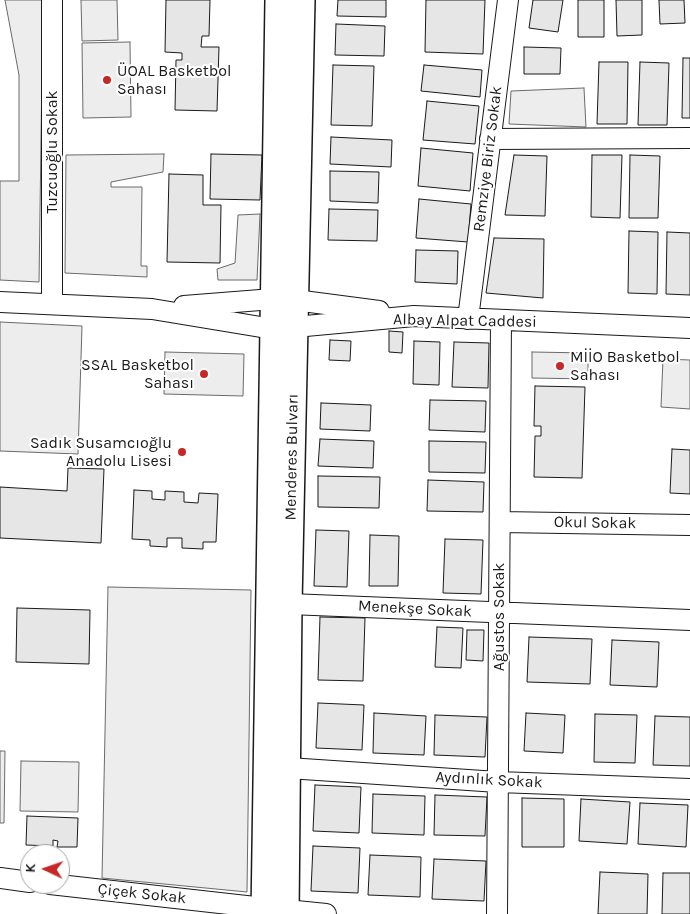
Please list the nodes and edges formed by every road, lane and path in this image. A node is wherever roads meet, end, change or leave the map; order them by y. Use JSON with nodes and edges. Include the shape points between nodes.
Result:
{"nodes":[{"id":1,"x":52,"y":0,"type":"edge"},
{"id":2,"x":278,"y":0,"type":"edge"},
{"id":3,"x":302,"y":0,"type":"edge"},
{"id":4,"x":508,"y":0,"type":"edge"},
{"id":5,"x":690,"y":138,"type":"edge"},
{"id":6,"x":490,"y":139,"type":"junction"},
{"id":7,"x":284,"y":300,"type":"junction"},
{"id":8,"x":0,"y":302,"type":"edge"},
{"id":9,"x":52,"y":304,"type":"junction"},
{"id":10,"x":152,"y":309,"type":"junction"},
{"id":11,"x":414,"y":316,"type":"junction"},
{"id":12,"x":468,"y":319,"type":"junction"},
{"id":13,"x":501,"y":321,"type":"junction"},
{"id":14,"x":284,"y":328,"type":"junction"},
{"id":15,"x":690,"y":328,"type":"edge"},
{"id":16,"x":500,"y":522,"type":"junction"},
{"id":17,"x":690,"y":525,"type":"edge"},
{"id":18,"x":289,"y":604,"type":"junction"},
{"id":19,"x":500,"y":613,"type":"junction"},
{"id":20,"x":690,"y":620,"type":"edge"},
{"id":21,"x":288,"y":768,"type":"junction"},
{"id":22,"x":498,"y":782,"type":"junction"},
{"id":23,"x":690,"y":789,"type":"edge"},
{"id":24,"x":0,"y":878,"type":"edge"},
{"id":25,"x":20,"y":881,"type":"edge"},
{"id":26,"x":70,"y":886,"type":"edge"},
{"id":27,"x":275,"y":912,"type":"edge"},
{"id":28,"x":326,"y":914,"type":"edge"},
{"id":29,"x":497,"y":914,"type":"edge"}],
"edges":[{"from":1,"to":9,"type":"street","name":"Tuzcuoğlu Sokak"},
{"from":2,"to":7,"type":"main road","name":"Menderes Bulvarı"},
{"from":3,"to":7,"type":"main road","name":"Menderes Bulvarı"},
{"from":4,"to":6,"type":"street","name":"Remziye Biriz Sokak"},
{"from":5,"to":6,"type":"street"},
{"from":6,"to":12,"type":"street","name":"Remziye Biriz Sokak"},
{"from":7,"to":10,"type":"street","name":"Albay Alpat Caddesi"},
{"from":7,"to":11,"type":"street","name":"Albay Alpat Caddesi"},
{"from":7,"to":14,"type":"main road","name":"Menderes Bulvarı"},
{"from":8,"to":9,"type":"street","name":"Albay Alpat Caddesi"},
{"from":9,"to":10,"type":"street","name":"Albay Alpat Caddesi"},
{"from":10,"to":14,"type":"street","name":"Albay Alpat Caddesi"},
{"from":11,"to":12,"type":"street","name":"Albay Alpat Caddesi"},
{"from":11,"to":14,"type":"street","name":"Albay Alpat Caddesi"},
{"from":12,"to":13,"type":"street","name":"Albay Alpat Caddesi"},
{"from":13,"to":15,"type":"street","name":"Albay Alpat Caddesi"},
{"from":13,"to":16,"type":"street","name":"Ağustos Sokak"},
{"from":14,"to":18,"type":"main road","name":"Menderes Bulvarı"},
{"from":14,"to":27,"type":"main road","name":"Menderes Bulvarı"},
{"from":16,"to":17,"type":"street","name":"Okul Sokak"},
{"from":16,"to":19,"type":"street","name":"Ağustos Sokak"},
{"from":18,"to":19,"type":"street","name":"Menekşe Sokak"},
{"from":18,"to":21,"type":"main road","name":"Menderes Bulvarı"},
{"from":19,"to":20,"type":"street","name":"Menekşe Sokak"},
{"from":19,"to":22,"type":"street","name":"Ağustos Sokak"},
{"from":21,"to":22,"type":"street","name":"Aydınlık Sokak"},
{"from":21,"to":27,"type":"main road","name":"Menderes Bulvarı"},
{"from":22,"to":23,"type":"street","name":"Aydınlık Sokak"},
{"from":22,"to":29,"type":"street","name":"Ağustos Sokak"},
{"from":24,"to":25,"type":"street"},
{"from":26,"to":27,"type":"street","name":"Çiçek Sokak"},
{"from":27,"to":28,"type":"street","name":"Çiçek Sokak"}]}
